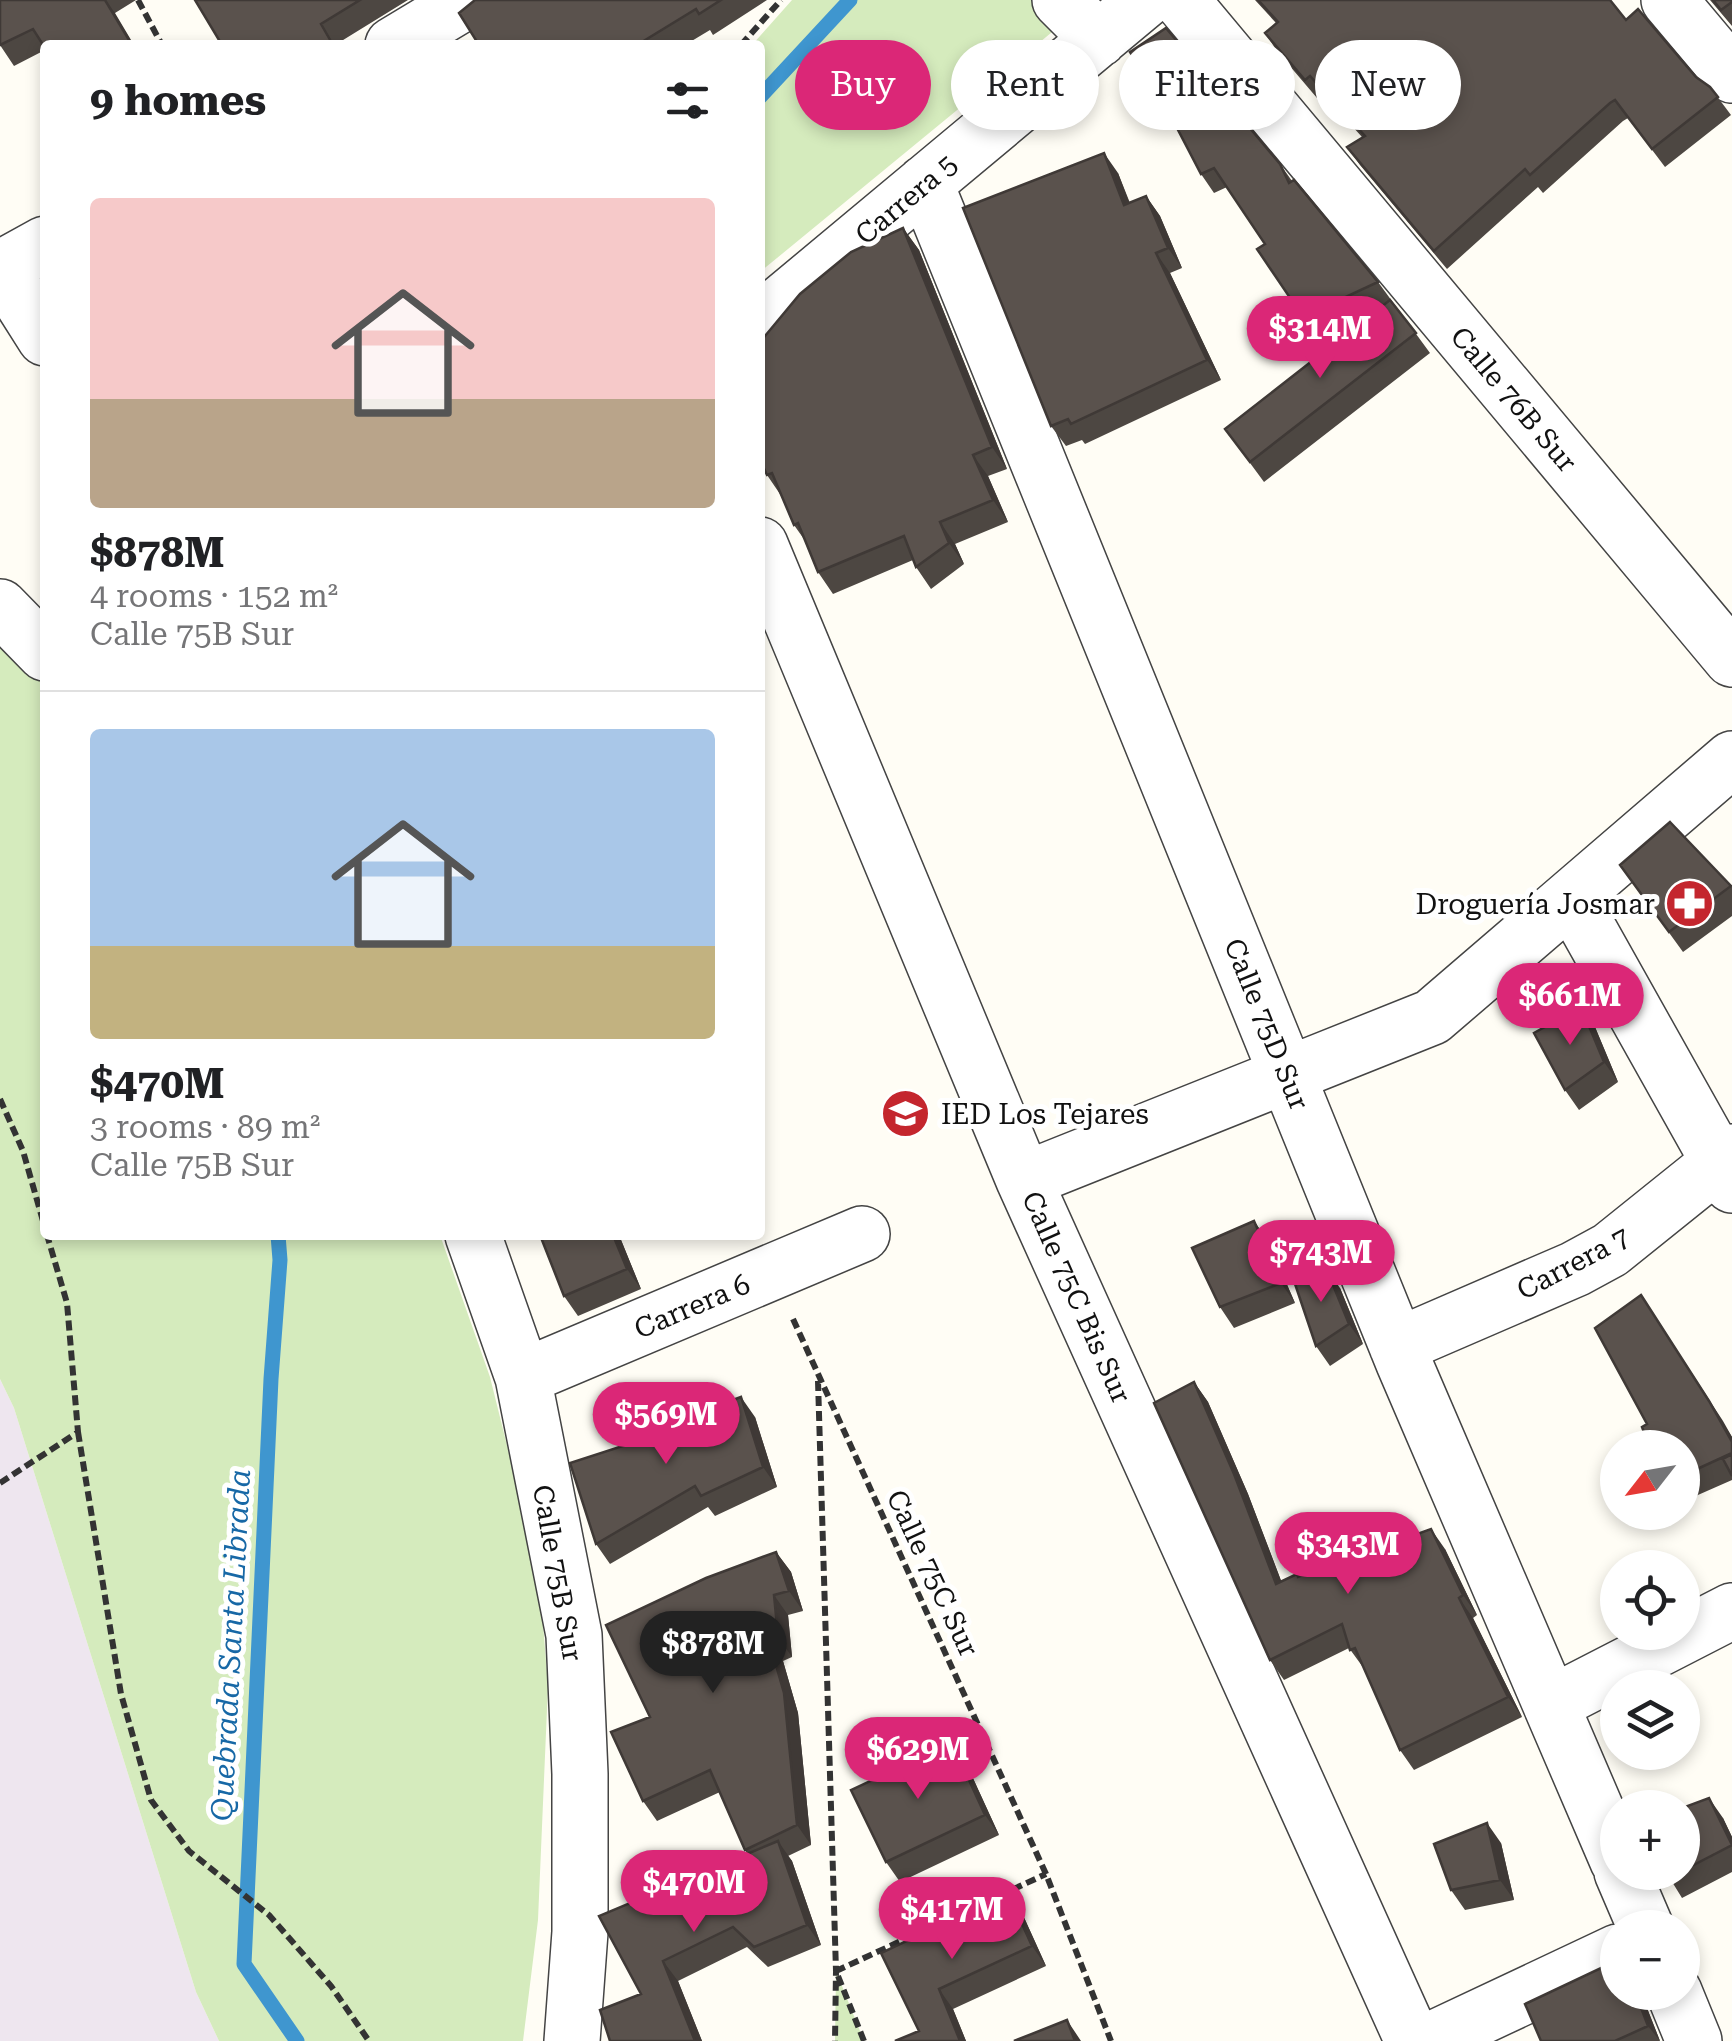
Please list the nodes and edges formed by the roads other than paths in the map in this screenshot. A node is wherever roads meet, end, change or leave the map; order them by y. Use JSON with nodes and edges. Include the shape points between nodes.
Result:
{"nodes":[{"id":1,"x":468,"y":0,"type":"edge"},
{"id":2,"x":1060,"y":0,"type":"edge"},
{"id":3,"x":1145,"y":0,"type":"edge"},
{"id":4,"x":1182,"y":0,"type":"edge"},
{"id":5,"x":1669,"y":0,"type":"edge"},
{"id":6,"x":1098,"y":39,"type":"junction"},
{"id":7,"x":401,"y":40,"type":"edge"},
{"id":8,"x":1732,"y":75,"type":"edge"},
{"id":9,"x":925,"y":183,"type":"junction"},
{"id":10,"x":40,"y":247,"type":"edge"},
{"id":11,"x":0,"y":268,"type":"edge"},
{"id":12,"x":765,"y":316,"type":"edge"},
{"id":13,"x":40,"y":330,"type":"edge"},
{"id":14,"x":765,"y":557,"type":"edge"},
{"id":15,"x":0,"y":607,"type":"edge"},
{"id":16,"x":40,"y":648,"type":"edge"},
{"id":17,"x":1732,"y":659,"type":"edge"},
{"id":18,"x":1732,"y":759,"type":"edge"},
{"id":19,"x":1571,"y":898,"type":"junction"},
{"id":20,"x":1288,"y":1075,"type":"junction"},
{"id":21,"x":1728,"y":1167,"type":"edge"},
{"id":22,"x":1024,"y":1180,"type":"junction"},
{"id":23,"x":862,"y":1234,"type":"dead end"},
{"id":24,"x":475,"y":1240,"type":"edge"},
{"id":25,"x":1398,"y":1346,"type":"junction"},
{"id":26,"x":523,"y":1377,"type":"junction"},
{"id":27,"x":1732,"y":1611,"type":"edge"},
{"id":28,"x":1550,"y":1704,"type":"junction"},
{"id":29,"x":1600,"y":1819,"type":"edge"},
{"id":30,"x":1600,"y":1960,"type":"edge"},
{"id":31,"x":1681,"y":2010,"type":"edge"},
{"id":32,"x":572,"y":2041,"type":"edge"},
{"id":33,"x":1414,"y":2041,"type":"edge"},
{"id":34,"x":1428,"y":2041,"type":"edge"},
{"id":35,"x":1694,"y":2041,"type":"edge"}],
"edges":[{"from":1,"to":7,"type":"street"},
{"from":2,"to":6,"type":"street"},
{"from":3,"to":6,"type":"street","name":"Carrera 5"},
{"from":4,"to":17,"type":"street","name":"Calle 76B Sur"},
{"from":5,"to":8,"type":"street"},
{"from":6,"to":9,"type":"street","name":"Carrera 5"},
{"from":9,"to":12,"type":"street","name":"Carrera 5"},
{"from":9,"to":20,"type":"street","name":"Calle 75D Sur"},
{"from":10,"to":11,"type":"street"},
{"from":11,"to":13,"type":"street"},
{"from":14,"to":22,"type":"street","name":"Calle 75C Bis Sur"},
{"from":15,"to":16,"type":"street"},
{"from":18,"to":19,"type":"street"},
{"from":19,"to":20,"type":"street","via":[[1432,1017]]},
{"from":19,"to":21,"type":"street"},
{"from":20,"to":22,"type":"street"},
{"from":20,"to":25,"type":"street","name":"Calle 75D Sur"},
{"from":21,"to":25,"type":"street","name":"Carrera 7","via":[[1575,1269]]},
{"from":22,"to":33,"type":"street","name":"Calle 75C Bis Sur"},
{"from":23,"to":26,"type":"street","name":"Carrera 6"},
{"from":24,"to":26,"type":"street","name":"Calle 75B Sur"},
{"from":25,"to":28,"type":"street","name":"Calle 75D Sur"},
{"from":26,"to":32,"type":"street","name":"Calle 75B Sur","via":[[574,1635],[580,1932]]},
{"from":27,"to":28,"type":"street"},
{"from":28,"to":29,"type":"street","name":"Calle 75D Sur"},
{"from":30,"to":34,"type":"street"},
{"from":31,"to":35,"type":"street"}]}
